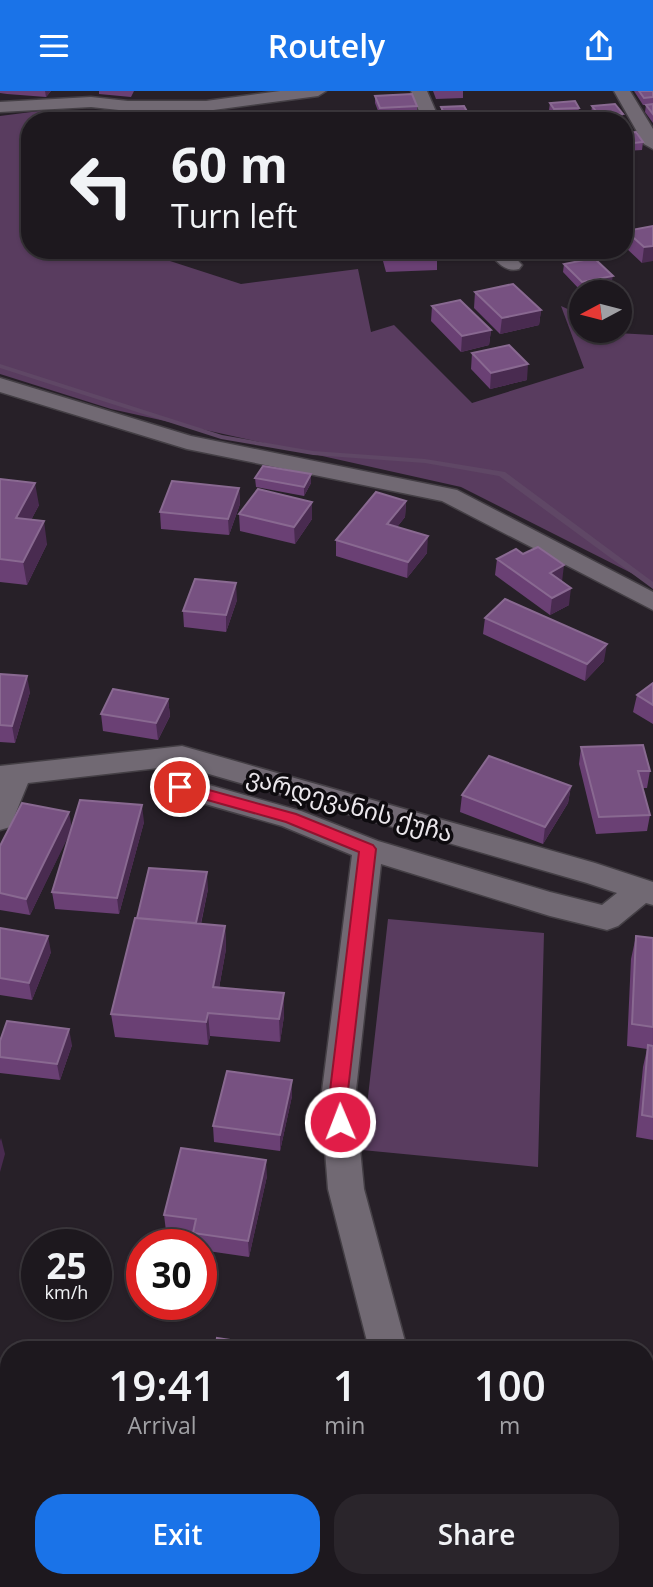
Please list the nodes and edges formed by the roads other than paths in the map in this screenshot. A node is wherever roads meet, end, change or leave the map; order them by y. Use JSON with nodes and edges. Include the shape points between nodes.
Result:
{"nodes":[{"id":1,"x":318,"y":91,"type":"edge"},
{"id":2,"x":419,"y":91,"type":"edge"},
{"id":3,"x":622,"y":91,"type":"edge"},
{"id":4,"x":221,"y":105,"type":"edge"},
{"id":5,"x":0,"y":107,"type":"edge"},
{"id":6,"x":428,"y":112,"type":"edge"},
{"id":7,"x":653,"y":144,"type":"edge"},
{"id":8,"x":506,"y":259,"type":"edge"},
{"id":9,"x":512,"y":265,"type":"dead end"},
{"id":10,"x":0,"y":385,"type":"edge"},
{"id":11,"x":653,"y":602,"type":"edge"},
{"id":12,"x":182,"y":756,"type":"junction"},
{"id":13,"x":8,"y":775,"type":"edge"},
{"id":14,"x":0,"y":820,"type":"edge"},
{"id":15,"x":368,"y":849,"type":"junction"},
{"id":16,"x":647,"y":892,"type":"edge"},
{"id":17,"x":386,"y":1341,"type":"edge"}],
"edges":[{"from":1,"to":4,"type":"street"},
{"from":2,"to":6,"type":"street"},
{"from":3,"to":7,"type":"street"},
{"from":4,"to":5,"type":"street","via":[[91,102]]},
{"from":8,"to":9,"type":"street"},
{"from":10,"to":11,"type":"street","via":[[187,442],[449,495]]},
{"from":12,"to":13,"type":"street","name":"ვარდევანის ქუჩა"},
{"from":12,"to":15,"type":"street","via":[[180,787],[291,818]]},
{"from":12,"to":16,"type":"street","name":"ვარდევანის ქუჩა"},
{"from":13,"to":14,"type":"street"},
{"from":15,"to":16,"type":"street","via":[[607,918]]},
{"from":15,"to":17,"type":"street","via":[[338,1099],[346,1189]]}]}
